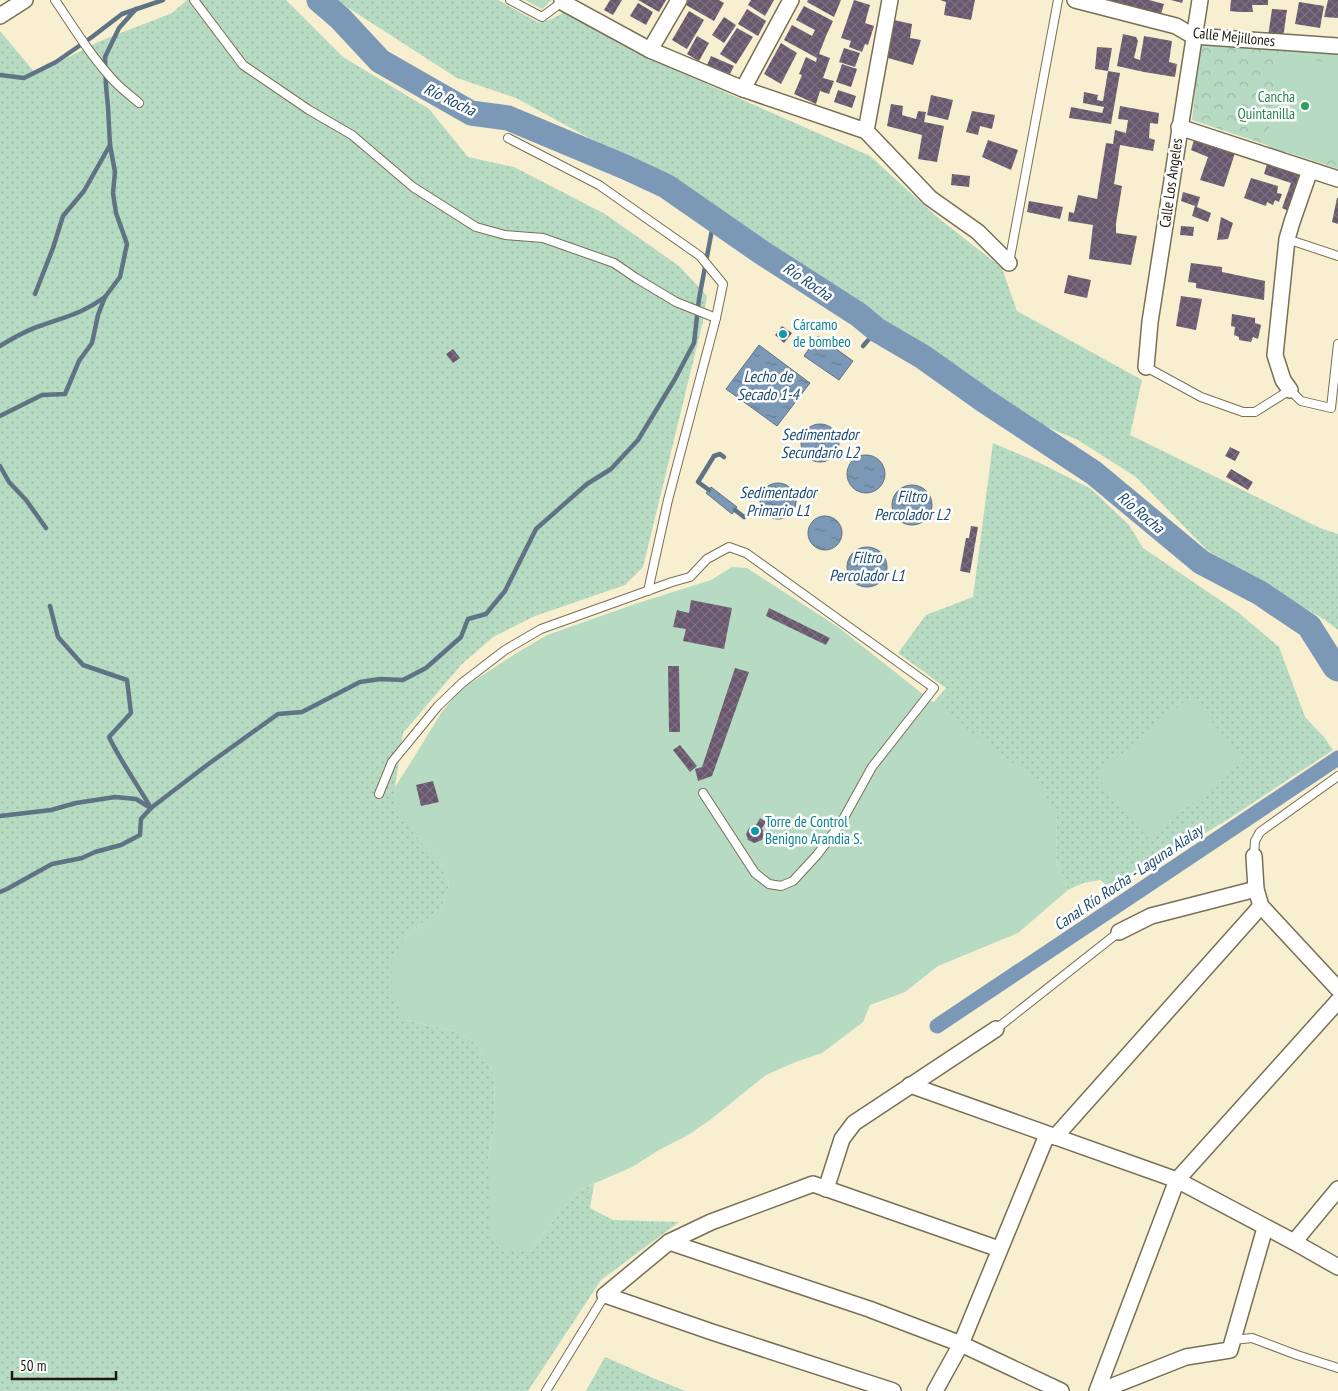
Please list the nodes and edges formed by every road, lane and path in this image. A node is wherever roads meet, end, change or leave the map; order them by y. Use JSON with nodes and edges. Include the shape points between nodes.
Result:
{"nodes":[{"id":1,"x":25,"y":0,"type":"edge"},
{"id":2,"x":55,"y":0,"type":"edge"},
{"id":3,"x":194,"y":0,"type":"edge"},
{"id":4,"x":510,"y":0,"type":"edge"},
{"id":5,"x":678,"y":0,"type":"edge"},
{"id":6,"x":791,"y":0,"type":"edge"},
{"id":7,"x":890,"y":0,"type":"edge"},
{"id":8,"x":1058,"y":0,"type":"edge"},
{"id":9,"x":1074,"y":0,"type":"edge"},
{"id":10,"x":1200,"y":0,"type":"edge"},
{"id":11,"x":563,"y":1,"type":"edge"},
{"id":12,"x":0,"y":16,"type":"edge"},
{"id":13,"x":1193,"y":36,"type":"junction"},
{"id":14,"x":1338,"y":46,"type":"edge"},
{"id":15,"x":650,"y":50,"type":"junction"},
{"id":16,"x":743,"y":89,"type":"junction"},
{"id":17,"x":139,"y":103,"type":"dead end"},
{"id":18,"x":1179,"y":127,"type":"junction"},
{"id":19,"x":866,"y":131,"type":"junction"},
{"id":20,"x":508,"y":138,"type":"dead end"},
{"id":21,"x":1310,"y":170,"type":"junction"},
{"id":22,"x":1338,"y":179,"type":"edge"},
{"id":23,"x":1287,"y":239,"type":"junction"},
{"id":24,"x":1338,"y":256,"type":"edge"},
{"id":25,"x":1009,"y":263,"type":"joint"},
{"id":26,"x":716,"y":318,"type":"junction"},
{"id":27,"x":1338,"y":344,"type":"edge"},
{"id":28,"x":1146,"y":367,"type":"joint"},
{"id":29,"x":1290,"y":390,"type":"junction"},
{"id":30,"x":648,"y":591,"type":"junction"},
{"id":31,"x":1338,"y":776,"type":"edge"},
{"id":32,"x":703,"y":793,"type":"dead end"},
{"id":33,"x":379,"y":794,"type":"dead end"},
{"id":34,"x":1254,"y":856,"type":"joint"},
{"id":35,"x":1256,"y":889,"type":"junction"},
{"id":36,"x":1260,"y":906,"type":"junction"},
{"id":37,"x":1119,"y":932,"type":"joint"},
{"id":38,"x":1338,"y":989,"type":"edge"},
{"id":39,"x":1338,"y":1001,"type":"edge"},
{"id":40,"x":996,"y":1029,"type":"joint"},
{"id":41,"x":910,"y":1085,"type":"junction"},
{"id":42,"x":1051,"y":1136,"type":"junction"},
{"id":43,"x":1177,"y":1180,"type":"junction"},
{"id":44,"x":826,"y":1189,"type":"junction"},
{"id":45,"x":1338,"y":1189,"type":"edge"},
{"id":46,"x":1265,"y":1228,"type":"junction"},
{"id":47,"x":669,"y":1242,"type":"junction"},
{"id":48,"x":1294,"y":1242,"type":"junction"},
{"id":49,"x":999,"y":1248,"type":"junction"},
{"id":50,"x":1338,"y":1268,"type":"edge"},
{"id":51,"x":605,"y":1295,"type":"junction"},
{"id":52,"x":1233,"y":1340,"type":"junction"},
{"id":53,"x":961,"y":1344,"type":"junction"},
{"id":54,"x":1338,"y":1368,"type":"edge"},
{"id":55,"x":546,"y":1391,"type":"edge"},
{"id":56,"x":894,"y":1391,"type":"edge"},
{"id":57,"x":935,"y":1391,"type":"edge"},
{"id":58,"x":1061,"y":1391,"type":"edge"},
{"id":59,"x":1098,"y":1391,"type":"edge"}],
"edges":[{"from":1,"to":12,"type":"street"},
{"from":2,"to":17,"type":"lane","via":[[99,64]]},
{"from":3,"to":26,"type":"lane","via":[[243,65],[352,135],[413,187],[476,227],[543,238],[614,263],[676,302]]},
{"from":4,"to":11,"type":"lane","via":[[542,17]]},
{"from":5,"to":15,"type":"street"},
{"from":6,"to":16,"type":"street"},
{"from":7,"to":19,"type":"street"},
{"from":8,"to":25,"type":"lane"},
{"from":9,"to":13,"type":"street","name":"Calle Mejillones","via":[[1176,26]]},
{"from":10,"to":13,"type":"street","name":"Calle Los Angeles"},
{"from":11,"to":15,"type":"street"},
{"from":13,"to":14,"type":"street","name":"Calle Mejillones"},
{"from":13,"to":18,"type":"street","name":"Calle Los Angeles"},
{"from":15,"to":16,"type":"street"},
{"from":16,"to":19,"type":"street"},
{"from":18,"to":21,"type":"street"},
{"from":18,"to":28,"type":"street","name":"Calle Los Angeles"},
{"from":19,"to":25,"type":"street","via":[[930,198],[978,232]]},
{"from":20,"to":26,"type":"lane","via":[[599,185],[700,256],[723,284]]},
{"from":21,"to":22,"type":"street"},
{"from":21,"to":23,"type":"street"},
{"from":23,"to":24,"type":"lane"},
{"from":23,"to":29,"type":"street","via":[[1275,354],[1283,380]]},
{"from":26,"to":30,"type":"lane","via":[[668,500]]},
{"from":27,"to":29,"type":"lane","via":[[1331,408],[1301,401]]},
{"from":28,"to":29,"type":"lane","via":[[1201,397],[1243,412],[1255,412]]},
{"from":30,"to":32,"type":"lane","via":[[690,577],[707,559],[729,547],[746,553],[934,688],[872,767],[841,823],[817,855],[787,884],[769,884],[756,874]]},
{"from":30,"to":33,"type":"lane","via":[[541,629],[505,650],[438,706],[392,762]]},
{"from":31,"to":34,"type":"lane","via":[[1260,832]]},
{"from":34,"to":35,"type":"street"},
{"from":35,"to":36,"type":"street"},
{"from":35,"to":37,"type":"street","via":[[1151,916]]},
{"from":36,"to":38,"type":"street"},
{"from":36,"to":42,"type":"street"},
{"from":37,"to":40,"type":"lane"},
{"from":39,"to":43,"type":"street"},
{"from":40,"to":41,"type":"street"},
{"from":41,"to":42,"type":"street"},
{"from":41,"to":44,"type":"street","via":[[854,1123],[842,1139]]},
{"from":42,"to":43,"type":"street"},
{"from":42,"to":49,"type":"street"},
{"from":43,"to":46,"type":"street"},
{"from":43,"to":59,"type":"street"},
{"from":44,"to":47,"type":"street","via":[[812,1184]]},
{"from":44,"to":49,"type":"street"},
{"from":45,"to":48,"type":"street"},
{"from":46,"to":48,"type":"street"},
{"from":46,"to":52,"type":"street"},
{"from":47,"to":51,"type":"street"},
{"from":47,"to":53,"type":"street","via":[[869,1309]]},
{"from":48,"to":50,"type":"street"},
{"from":49,"to":53,"type":"street"},
{"from":51,"to":55,"type":"lane"},
{"from":51,"to":56,"type":"street"},
{"from":52,"to":54,"type":"lane","via":[[1252,1338]]},
{"from":52,"to":59,"type":"street","via":[[1230,1350],[1186,1357]]},
{"from":53,"to":57,"type":"street"},
{"from":53,"to":58,"type":"street"}]}
